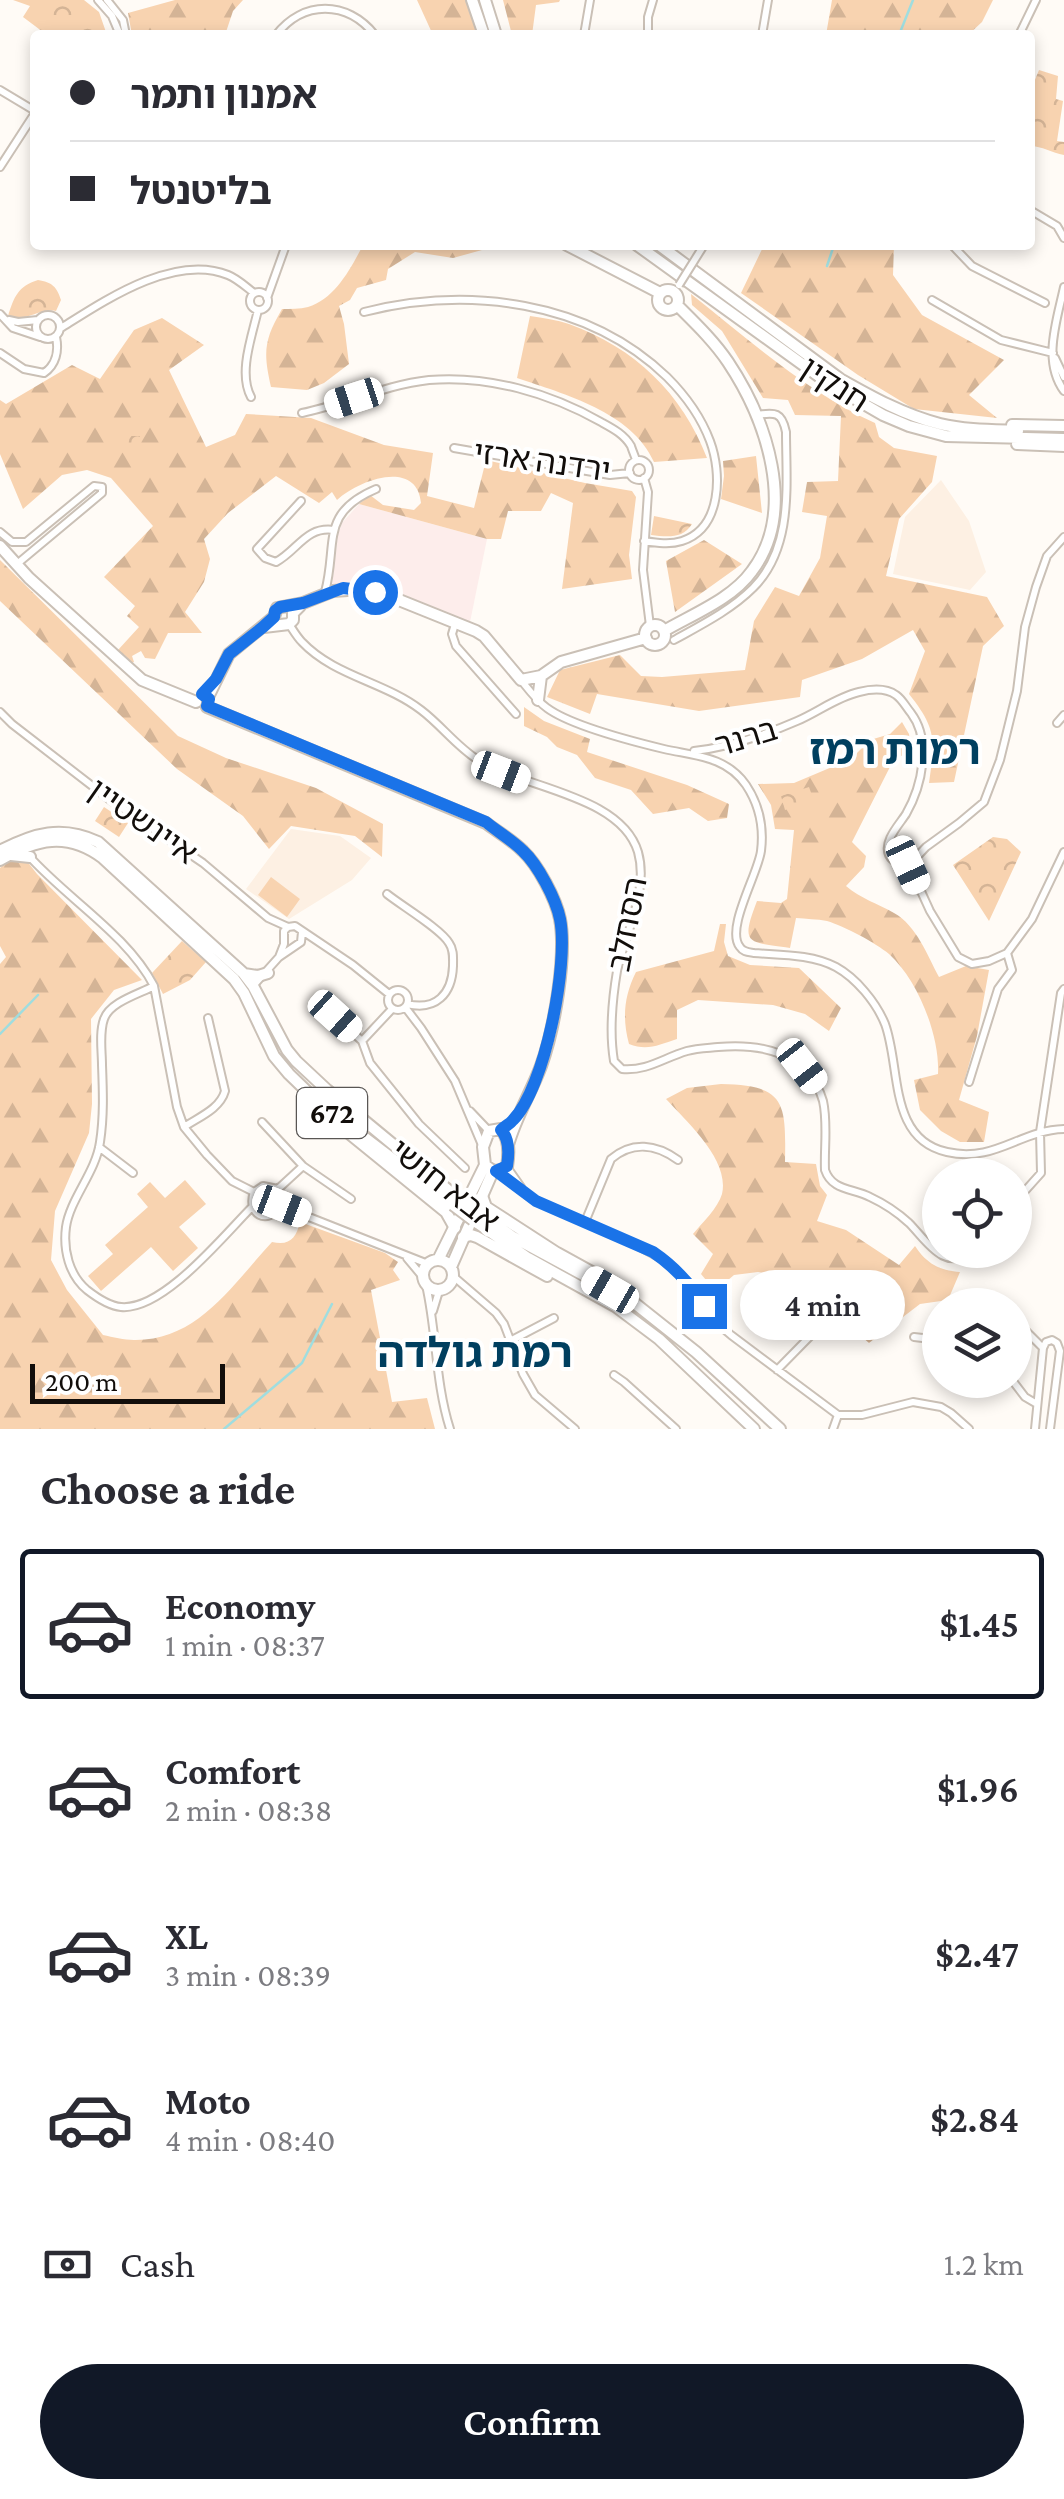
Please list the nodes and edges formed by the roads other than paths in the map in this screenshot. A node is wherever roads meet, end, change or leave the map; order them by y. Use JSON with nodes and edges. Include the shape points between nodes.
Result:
{"nodes":[{"id":1,"x":98,"y":0,"type":"edge"},
{"id":2,"x":107,"y":0,"type":"edge"},
{"id":3,"x":472,"y":0,"type":"edge"},
{"id":4,"x":484,"y":0,"type":"edge"},
{"id":5,"x":590,"y":0,"type":"edge"},
{"id":6,"x":653,"y":0,"type":"edge"},
{"id":7,"x":768,"y":0,"type":"edge"},
{"id":8,"x":1036,"y":0,"type":"edge"},
{"id":9,"x":120,"y":30,"type":"edge"},
{"id":10,"x":123,"y":30,"type":"edge"},
{"id":11,"x":279,"y":30,"type":"edge"},
{"id":12,"x":370,"y":30,"type":"edge"},
{"id":13,"x":482,"y":30,"type":"edge"},
{"id":14,"x":494,"y":30,"type":"edge"},
{"id":15,"x":585,"y":30,"type":"edge"},
{"id":16,"x":648,"y":30,"type":"edge"},
{"id":17,"x":763,"y":30,"type":"edge"},
{"id":18,"x":1021,"y":30,"type":"edge"},
{"id":19,"x":0,"y":90,"type":"edge"},
{"id":20,"x":30,"y":109,"type":"edge"},
{"id":21,"x":30,"y":120,"type":"edge"},
{"id":22,"x":0,"y":167,"type":"edge"},
{"id":23,"x":1035,"y":213,"type":"edge"},
{"id":24,"x":1062,"y":229,"type":"edge"},
{"id":25,"x":284,"y":250,"type":"edge"},
{"id":26,"x":576,"y":250,"type":"edge"},
{"id":27,"x":644,"y":250,"type":"edge"},
{"id":28,"x":666,"y":250,"type":"edge"},
{"id":29,"x":701,"y":250,"type":"edge"},
{"id":30,"x":957,"y":250,"type":"edge"},
{"id":31,"x":235,"y":278,"type":"junction"},
{"id":32,"x":274,"y":278,"type":"junction"},
{"id":33,"x":1064,"y":286,"type":"edge"},
{"id":34,"x":677,"y":288,"type":"junction"},
{"id":35,"x":257,"y":292,"type":"junction"},
{"id":36,"x":660,"y":293,"type":"junction"},
{"id":37,"x":268,"y":298,"type":"junction"},
{"id":38,"x":932,"y":300,"type":"dead end"},
{"id":39,"x":1045,"y":303,"type":"dead end"},
{"id":40,"x":677,"y":305,"type":"junction"},
{"id":41,"x":253,"y":306,"type":"junction"},
{"id":42,"x":364,"y":312,"type":"dead end"},
{"id":43,"x":2,"y":316,"type":"edge"},
{"id":44,"x":38,"y":320,"type":"junction"},
{"id":45,"x":60,"y":325,"type":"junction"},
{"id":46,"x":56,"y":337,"type":"junction"},
{"id":47,"x":43,"y":338,"type":"junction"},
{"id":48,"x":1054,"y":339,"type":"junction"},
{"id":49,"x":1036,"y":350,"type":"junction"},
{"id":50,"x":1053,"y":352,"type":"junction"},
{"id":51,"x":0,"y":354,"type":"edge"},
{"id":52,"x":56,"y":355,"type":"junction"},
{"id":53,"x":1064,"y":377,"type":"edge"},
{"id":54,"x":1064,"y":392,"type":"edge"},
{"id":55,"x":251,"y":397,"type":"dead end"},
{"id":56,"x":302,"y":414,"type":"dead end"},
{"id":57,"x":757,"y":416,"type":"junction"},
{"id":58,"x":1064,"y":436,"type":"edge"},
{"id":59,"x":454,"y":448,"type":"dead end"},
{"id":60,"x":636,"y":460,"type":"junction"},
{"id":61,"x":630,"y":473,"type":"junction"},
{"id":62,"x":644,"y":478,"type":"junction"},
{"id":63,"x":376,"y":490,"type":"dead end"},
{"id":64,"x":301,"y":500,"type":"dead end"},
{"id":65,"x":334,"y":530,"type":"junction"},
{"id":66,"x":0,"y":532,"type":"edge"},
{"id":67,"x":1064,"y":537,"type":"edge"},
{"id":68,"x":644,"y":542,"type":"junction"},
{"id":69,"x":0,"y":546,"type":"edge"},
{"id":70,"x":17,"y":564,"type":"junction"},
{"id":71,"x":325,"y":594,"type":"junction"},
{"id":72,"x":285,"y":617,"type":"junction"},
{"id":73,"x":456,"y":622,"type":"junction"},
{"id":74,"x":664,"y":631,"type":"junction"},
{"id":75,"x":648,"y":632,"type":"junction"},
{"id":76,"x":674,"y":640,"type":"dead end"},
{"id":77,"x":541,"y":676,"type":"junction"},
{"id":78,"x":520,"y":680,"type":"junction"},
{"id":79,"x":203,"y":699,"type":"junction"},
{"id":80,"x":538,"y":700,"type":"junction"},
{"id":81,"x":0,"y":712,"type":"edge"},
{"id":82,"x":516,"y":714,"type":"dead end"},
{"id":83,"x":1064,"y":714,"type":"edge"},
{"id":84,"x":1057,"y":724,"type":"dead end"},
{"id":85,"x":726,"y":746,"type":"junction"},
{"id":86,"x":688,"y":752,"type":"junction"},
{"id":87,"x":726,"y":764,"type":"junction"},
{"id":88,"x":32,"y":848,"type":"junction"},
{"id":89,"x":1064,"y":852,"type":"edge"},
{"id":90,"x":3,"y":855,"type":"edge"},
{"id":91,"x":908,"y":865,"type":"junction"},
{"id":92,"x":387,"y":894,"type":"dead end"},
{"id":93,"x":288,"y":927,"type":"junction"},
{"id":94,"x":302,"y":932,"type":"junction"},
{"id":95,"x":284,"y":940,"type":"junction"},
{"id":96,"x":298,"y":943,"type":"junction"},
{"id":97,"x":322,"y":944,"type":"junction"},
{"id":98,"x":1007,"y":953,"type":"junction"},
{"id":99,"x":279,"y":958,"type":"junction"},
{"id":100,"x":268,"y":972,"type":"junction"},
{"id":101,"x":243,"y":973,"type":"junction"},
{"id":102,"x":154,"y":986,"type":"junction"},
{"id":103,"x":1064,"y":989,"type":"edge"},
{"id":104,"x":248,"y":990,"type":"junction"},
{"id":105,"x":389,"y":994,"type":"junction"},
{"id":106,"x":320,"y":1002,"type":"dead end"},
{"id":107,"x":406,"y":1006,"type":"junction"},
{"id":108,"x":392,"y":1009,"type":"junction"},
{"id":109,"x":208,"y":1018,"type":"dead end"},
{"id":110,"x":362,"y":1041,"type":"junction"},
{"id":111,"x":969,"y":1082,"type":"dead end"},
{"id":112,"x":318,"y":1102,"type":"junction"},
{"id":113,"x":466,"y":1106,"type":"junction"},
{"id":114,"x":515,"y":1119,"type":"junction"},
{"id":115,"x":262,"y":1122,"type":"dead end"},
{"id":116,"x":184,"y":1127,"type":"junction"},
{"id":117,"x":1064,"y":1129,"type":"edge"},
{"id":118,"x":495,"y":1130,"type":"junction"},
{"id":119,"x":1040,"y":1132,"type":"junction"},
{"id":120,"x":508,"y":1145,"type":"junction"},
{"id":121,"x":100,"y":1147,"type":"junction"},
{"id":122,"x":483,"y":1147,"type":"junction"},
{"id":123,"x":678,"y":1160,"type":"dead end"},
{"id":124,"x":304,"y":1166,"type":"junction"},
{"id":125,"x":465,"y":1168,"type":"dead end"},
{"id":126,"x":495,"y":1168,"type":"junction"},
{"id":127,"x":133,"y":1174,"type":"dead end"},
{"id":128,"x":1032,"y":1183,"type":"edge"},
{"id":129,"x":278,"y":1190,"type":"junction"},
{"id":130,"x":254,"y":1192,"type":"junction"},
{"id":131,"x":482,"y":1196,"type":"junction"},
{"id":132,"x":351,"y":1199,"type":"dead end"},
{"id":133,"x":456,"y":1202,"type":"junction"},
{"id":134,"x":252,"y":1206,"type":"junction"},
{"id":135,"x":282,"y":1206,"type":"junction"},
{"id":136,"x":476,"y":1216,"type":"junction"},
{"id":137,"x":584,"y":1222,"type":"junction"},
{"id":138,"x":459,"y":1232,"type":"junction"},
{"id":139,"x":922,"y":1237,"type":"edge"},
{"id":140,"x":406,"y":1257,"type":"junction"},
{"id":141,"x":433,"y":1262,"type":"junction"},
{"id":142,"x":454,"y":1277,"type":"junction"},
{"id":143,"x":424,"y":1281,"type":"junction"},
{"id":144,"x":439,"y":1291,"type":"junction"},
{"id":145,"x":633,"y":1302,"type":"junction"},
{"id":146,"x":432,"y":1312,"type":"junction"},
{"id":147,"x":554,"y":1318,"type":"dead end"},
{"id":148,"x":825,"y":1321,"type":"dead end"},
{"id":149,"x":914,"y":1337,"type":"dead end"},
{"id":150,"x":1032,"y":1337,"type":"edge"},
{"id":151,"x":922,"y":1338,"type":"edge"},
{"id":152,"x":659,"y":1339,"type":"junction"},
{"id":153,"x":512,"y":1340,"type":"junction"},
{"id":154,"x":1043,"y":1348,"type":"junction"},
{"id":155,"x":776,"y":1370,"type":"junction"},
{"id":156,"x":614,"y":1375,"type":"dead end"},
{"id":157,"x":1026,"y":1398,"type":"edge"},
{"id":158,"x":1037,"y":1404,"type":"junction"},
{"id":159,"x":838,"y":1415,"type":"junction"},
{"id":160,"x":450,"y":1429,"type":"edge"},
{"id":161,"x":575,"y":1429,"type":"edge"},
{"id":162,"x":676,"y":1429,"type":"edge"},
{"id":163,"x":754,"y":1429,"type":"edge"},
{"id":164,"x":780,"y":1429,"type":"edge"},
{"id":165,"x":833,"y":1429,"type":"edge"},
{"id":166,"x":968,"y":1429,"type":"edge"},
{"id":167,"x":1035,"y":1429,"type":"edge"},
{"id":168,"x":1050,"y":1429,"type":"edge"}],
"edges":[{"from":1,"to":9,"type":"street"},
{"from":2,"to":10,"type":"street"},
{"from":3,"to":13,"type":"main road"},
{"from":4,"to":14,"type":"main road"},
{"from":5,"to":15,"type":"street"},
{"from":6,"to":16,"type":"street"},
{"from":7,"to":17,"type":"street"},
{"from":8,"to":18,"type":"street"},
{"from":11,"to":12,"type":"street","via":[[305,8],[324,4],[357,16]]},
{"from":19,"to":20,"type":"street"},
{"from":21,"to":22,"type":"street"},
{"from":23,"to":24,"type":"street"},
{"from":25,"to":32,"type":"street"},
{"from":26,"to":36,"type":"main road"},
{"from":27,"to":58,"type":"main road","name":"חנקין","via":[[831,386],[909,426],[946,436]]},
{"from":28,"to":58,"type":"main road","name":"חנקין","via":[[840,379],[918,417],[960,428]]},
{"from":29,"to":34,"type":"street","bridge":true},
{"from":30,"to":39,"type":"street","via":[[972,266]]},
{"from":31,"to":35,"type":"street"},
{"from":31,"to":41,"type":"street"},
{"from":31,"to":45,"type":"street","via":[[211,270],[168,274]]},
{"from":32,"to":35,"type":"street"},
{"from":32,"to":37,"type":"street"},
{"from":33,"to":48,"type":"street"},
{"from":34,"to":36,"type":"main road"},
{"from":34,"to":40,"type":"main road"},
{"from":35,"to":37,"type":"street"},
{"from":35,"to":41,"type":"street"},
{"from":36,"to":40,"type":"main road","via":[[662,308]]},
{"from":37,"to":41,"type":"street","via":[[266,306]]},
{"from":38,"to":49,"type":"street","via":[[1001,340]]},
{"from":40,"to":57,"type":"main road","via":[[727,360]]},
{"from":41,"to":55,"type":"street","via":[[245,375]]},
{"from":42,"to":68,"type":"street","via":[[436,300],[493,300],[549,311],[607,334],[652,364],[700,421],[714,453],[715,500],[705,525],[686,540]]},
{"from":43,"to":44,"type":"street"},
{"from":43,"to":47,"type":"street"},
{"from":44,"to":45,"type":"street","via":[[50,315]]},
{"from":44,"to":47,"type":"street"},
{"from":45,"to":46,"type":"street"},
{"from":46,"to":47,"type":"street"},
{"from":46,"to":52,"type":"street"},
{"from":47,"to":52,"type":"street"},
{"from":48,"to":49,"type":"street"},
{"from":48,"to":50,"type":"street"},
{"from":49,"to":50,"type":"street"},
{"from":50,"to":53,"type":"street"},
{"from":50,"to":54,"type":"street"},
{"from":51,"to":52,"type":"street","via":[[36,373],[47,372]]},
{"from":56,"to":60,"type":"street","via":[[416,382],[479,382],[583,412],[624,438]]},
{"from":57,"to":74,"type":"main road","via":[[773,482],[767,544],[743,582]]},
{"from":57,"to":76,"type":"street","via":[[780,416],[786,432],[786,506],[778,546],[754,588]]},
{"from":59,"to":61,"type":"street","name":"ירדנה ארזי"},
{"from":60,"to":61,"type":"street"},
{"from":60,"to":62,"type":"street","via":[[649,467]]},
{"from":61,"to":62,"type":"street"},
{"from":62,"to":68,"type":"street"},
{"from":63,"to":65,"type":"street","via":[[343,510]]},
{"from":64,"to":65,"type":"street","via":[[257,549],[266,558],[276,562],[310,534]]},
{"from":65,"to":71,"type":"street"},
{"from":66,"to":70,"type":"street","via":[[12,542],[26,542],[94,486],[102,487]]},
{"from":67,"to":91,"type":"street","via":[[1047,556],[1036,587],[1017,691],[984,802]]},
{"from":68,"to":75,"type":"street"},
{"from":69,"to":70,"type":"main road"},
{"from":70,"to":79,"type":"main road","via":[[142,680]]},
{"from":71,"to":72,"type":"main road"},
{"from":71,"to":73,"type":"main road","via":[[375,592]]},
{"from":72,"to":79,"type":"main road","via":[[229,654]]},
{"from":72,"to":139,"type":"street","name":"הסחלב","via":[[324,660],[420,708],[478,760],[600,810],[627,832],[640,872],[613,1000],[614,1061],[622,1069],[639,1070],[690,1049],[781,1052],[816,1083],[828,1179],[891,1208]]},
{"from":73,"to":78,"type":"main road","via":[[484,636]]},
{"from":73,"to":82,"type":"street","via":[[456,646]]},
{"from":74,"to":75,"type":"main road","via":[[657,625]]},
{"from":74,"to":75,"type":"main road","via":[[658,644]]},
{"from":75,"to":77,"type":"main road","via":[[561,662]]},
{"from":77,"to":78,"type":"main road"},
{"from":77,"to":80,"type":"main road"},
{"from":78,"to":80,"type":"street"},
{"from":79,"to":114,"type":"main road","via":[[230,717],[486,822],[525,852],[560,918],[560,974],[542,1064]]},
{"from":80,"to":86,"type":"street","via":[[603,731]]},
{"from":81,"to":93,"type":"street","name":"איינשטיין"},
{"from":83,"to":84,"type":"street"},
{"from":85,"to":86,"type":"street","name":"ברנר"},
{"from":85,"to":87,"type":"street"},
{"from":85,"to":91,"type":"street","name":"ברנר","via":[[864,690],[898,696],[922,742],[920,782],[888,850]]},
{"from":86,"to":87,"type":"street"},
{"from":87,"to":119,"type":"street","via":[[745,783],[762,818],[758,866],[737,920],[740,947],[824,962],[848,974],[881,1015],[901,1108],[932,1148],[984,1154]]},
{"from":88,"to":90,"type":"main road"},
{"from":88,"to":90,"type":"main road","name":"אבא חושי","number":"672"},
{"from":88,"to":101,"type":"main road","name":"אבא חושי","number":"672","via":[[66,832],[98,842]]},
{"from":88,"to":102,"type":"street"},
{"from":88,"to":104,"type":"main road","name":"אבא חושי","number":"672","via":[[67,841],[94,850]]},
{"from":89,"to":98,"type":"street"},
{"from":91,"to":98,"type":"street","via":[[958,957],[972,964]]},
{"from":92,"to":107,"type":"street","via":[[448,940],[453,952],[449,989],[431,1005]]},
{"from":93,"to":94,"type":"street"},
{"from":93,"to":95,"type":"street"},
{"from":94,"to":96,"type":"street"},
{"from":94,"to":97,"type":"street"},
{"from":95,"to":96,"type":"street"},
{"from":95,"to":99,"type":"street"},
{"from":96,"to":97,"type":"street"},
{"from":96,"to":99,"type":"street"},
{"from":97,"to":105,"type":"street"},
{"from":98,"to":111,"type":"street","via":[[1012,970],[998,989]]},
{"from":99,"to":100,"type":"street"},
{"from":100,"to":101,"type":"main road"},
{"from":100,"to":104,"type":"street"},
{"from":101,"to":104,"type":"main road","name":"אבא חושי","number":"672"},
{"from":102,"to":116,"type":"street"},
{"from":102,"to":121,"type":"street","via":[[104,1018]]},
{"from":103,"to":119,"type":"street"},
{"from":104,"to":112,"type":"main road","name":"אבא חושי","number":"672","via":[[274,1056]]},
{"from":104,"to":133,"type":"main road","name":"אבא חושי","number":"672","via":[[296,1061]]},
{"from":105,"to":107,"type":"street","via":[[404,992]]},
{"from":105,"to":108,"type":"street"},
{"from":106,"to":110,"type":"street"},
{"from":107,"to":108,"type":"street"},
{"from":107,"to":113,"type":"street"},
{"from":108,"to":110,"type":"street"},
{"from":109,"to":116,"type":"street","via":[[224,1097]]},
{"from":110,"to":125,"type":"street","via":[[370,1063],[419,1124]]},
{"from":112,"to":133,"type":"main road","name":"אבא חושי","number":"672"},
{"from":112,"to":138,"type":"main road","via":[[446,1212]]},
{"from":113,"to":118,"type":"street"},
{"from":113,"to":122,"type":"street"},
{"from":114,"to":118,"type":"main road"},
{"from":114,"to":120,"type":"main road"},
{"from":115,"to":124,"type":"street"},
{"from":116,"to":130,"type":"street","via":[[232,1180]]},
{"from":117,"to":119,"type":"street"},
{"from":118,"to":120,"type":"main road","via":[[504,1132]]},
{"from":118,"to":122,"type":"main road"},
{"from":119,"to":128,"type":"street","via":[[1041,1173]]},
{"from":120,"to":126,"type":"main road"},
{"from":121,"to":127,"type":"street"},
{"from":121,"to":134,"type":"street","via":[[66,1223],[65,1241],[74,1275],[105,1302],[121,1307],[161,1296]]},
{"from":122,"to":126,"type":"main road"},
{"from":123,"to":137,"type":"street","via":[[656,1148],[619,1152]]},
{"from":124,"to":129,"type":"street"},
{"from":124,"to":132,"type":"street"},
{"from":126,"to":131,"type":"main road"},
{"from":126,"to":137,"type":"street","via":[[536,1201]]},
{"from":126,"to":138,"type":"main road"},
{"from":129,"to":130,"type":"street","via":[[268,1185]]},
{"from":129,"to":135,"type":"street"},
{"from":130,"to":134,"type":"street"},
{"from":131,"to":138,"type":"main road"},
{"from":131,"to":145,"type":"main road","via":[[486,1207],[606,1278]]},
{"from":133,"to":136,"type":"main road","name":"אבא חושי","number":"672","bridge":true},
{"from":134,"to":135,"type":"street","via":[[264,1216]]},
{"from":135,"to":140,"type":"street"},
{"from":136,"to":145,"type":"main road","name":"אבא חושי","number":"672"},
{"from":136,"to":152,"type":"main road","name":"אבא חושי","number":"672","via":[[528,1258]]},
{"from":137,"to":155,"type":"street","via":[[666,1261],[712,1318]]},
{"from":138,"to":141,"type":"main road"},
{"from":138,"to":142,"type":"main road"},
{"from":138,"to":152,"type":"main road"},
{"from":140,"to":141,"type":"street"},
{"from":140,"to":143,"type":"street"},
{"from":141,"to":142,"type":"main road","via":[[448,1264]]},
{"from":141,"to":143,"type":"main road"},
{"from":142,"to":144,"type":"main road"},
{"from":142,"to":153,"type":"street","via":[[496,1312]]},
{"from":143,"to":144,"type":"main road"},
{"from":143,"to":146,"type":"street"},
{"from":144,"to":146,"type":"street"},
{"from":145,"to":164,"type":"main road","name":"אבא חושי","number":"672"},
{"from":146,"to":160,"type":"street"},
{"from":147,"to":153,"type":"street"},
{"from":148,"to":155,"type":"street"},
{"from":149,"to":151,"type":"street"},
{"from":150,"to":154,"type":"street"},
{"from":152,"to":163,"type":"main road","name":"אבא חושי","number":"672"},
{"from":153,"to":161,"type":"street","via":[[536,1395]]},
{"from":154,"to":158,"type":"street"},
{"from":154,"to":168,"type":"street","via":[[1052,1340],[1060,1351]]},
{"from":155,"to":159,"type":"street"},
{"from":156,"to":162,"type":"street"},
{"from":157,"to":158,"type":"street"},
{"from":158,"to":167,"type":"street"},
{"from":159,"to":165,"type":"street"},
{"from":159,"to":166,"type":"street","via":[[923,1403],[951,1413]]}]}
